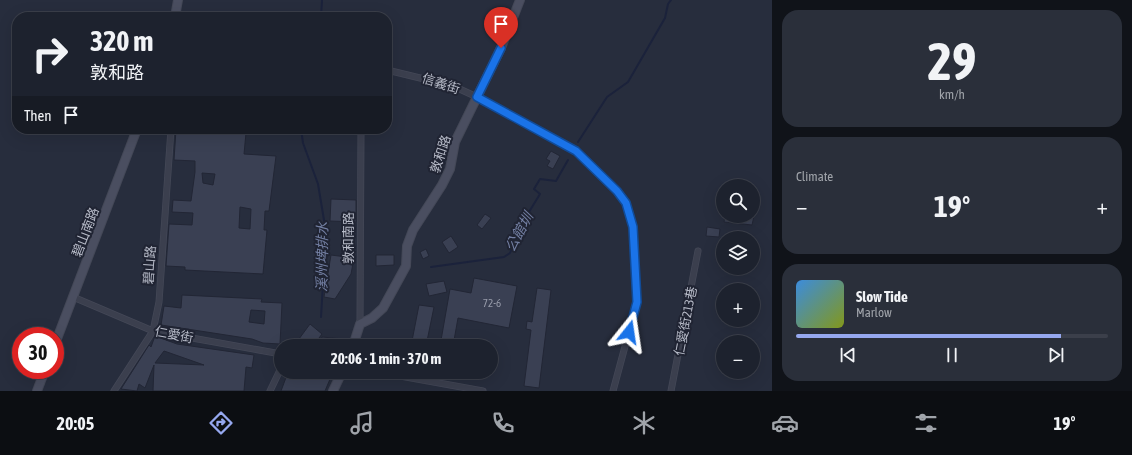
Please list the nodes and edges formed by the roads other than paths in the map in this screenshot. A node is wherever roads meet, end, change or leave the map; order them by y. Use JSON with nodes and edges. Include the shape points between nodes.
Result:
{"nodes":[{"id":1,"x":178,"y":0,"type":"edge"},
{"id":2,"x":520,"y":0,"type":"edge"},
{"id":3,"x":176,"y":12,"type":"edge"},
{"id":4,"x":392,"y":71,"type":"edge"},
{"id":5,"x":477,"y":97,"type":"junction"},
{"id":6,"x":134,"y":134,"type":"edge"},
{"id":7,"x":171,"y":134,"type":"edge"},
{"id":8,"x":361,"y":134,"type":"edge"},
{"id":9,"x":698,"y":251,"type":"dead end"},
{"id":10,"x":73,"y":297,"type":"junction"},
{"id":11,"x":360,"y":324,"type":"junction"},
{"id":12,"x":62,"y":327,"type":"edge"},
{"id":13,"x":153,"y":331,"type":"junction"},
{"id":14,"x":356,"y":339,"type":"edge"},
{"id":15,"x":274,"y":353,"type":"edge"},
{"id":16,"x":42,"y":379,"type":"edge"},
{"id":17,"x":276,"y":379,"type":"edge"},
{"id":18,"x":339,"y":379,"type":"edge"},
{"id":19,"x":416,"y":379,"type":"edge"},
{"id":20,"x":37,"y":391,"type":"edge"},
{"id":21,"x":114,"y":391,"type":"edge"},
{"id":22,"x":270,"y":391,"type":"edge"},
{"id":23,"x":333,"y":391,"type":"edge"},
{"id":24,"x":482,"y":391,"type":"edge"},
{"id":25,"x":613,"y":391,"type":"edge"},
{"id":26,"x":671,"y":391,"type":"edge"}],
"edges":[{"from":1,"to":3,"type":"street"},
{"from":2,"to":5,"type":"street","name":"敦和路","via":[[514,19]]},
{"from":4,"to":5,"type":"street","name":"信義街","via":[[453,86]]},
{"from":5,"to":11,"type":"street","name":"敦和路","via":[[455,142],[450,169],[407,246],[406,266],[383,308]]},
{"from":5,"to":25,"type":"street","name":"信義街","via":[[576,151],[626,203],[633,227],[637,302]]},
{"from":6,"to":10,"type":"street","name":"碧山南路"},
{"from":7,"to":13,"type":"street","name":"碧山路","via":[[159,302]]},
{"from":8,"to":11,"type":"street","name":"敦和南路"},
{"from":9,"to":26,"type":"street","name":"仁愛街213巷"},
{"from":10,"to":12,"type":"street","name":"碧山南路"},
{"from":10,"to":13,"type":"street","name":"仁愛街"},
{"from":11,"to":14,"type":"street","name":"敦和南路"},
{"from":13,"to":15,"type":"street","name":"仁愛街"},
{"from":13,"to":21,"type":"street","name":"碧山路"},
{"from":16,"to":20,"type":"street"},
{"from":17,"to":22,"type":"street"},
{"from":18,"to":23,"type":"street"},
{"from":19,"to":24,"type":"street"}]}
